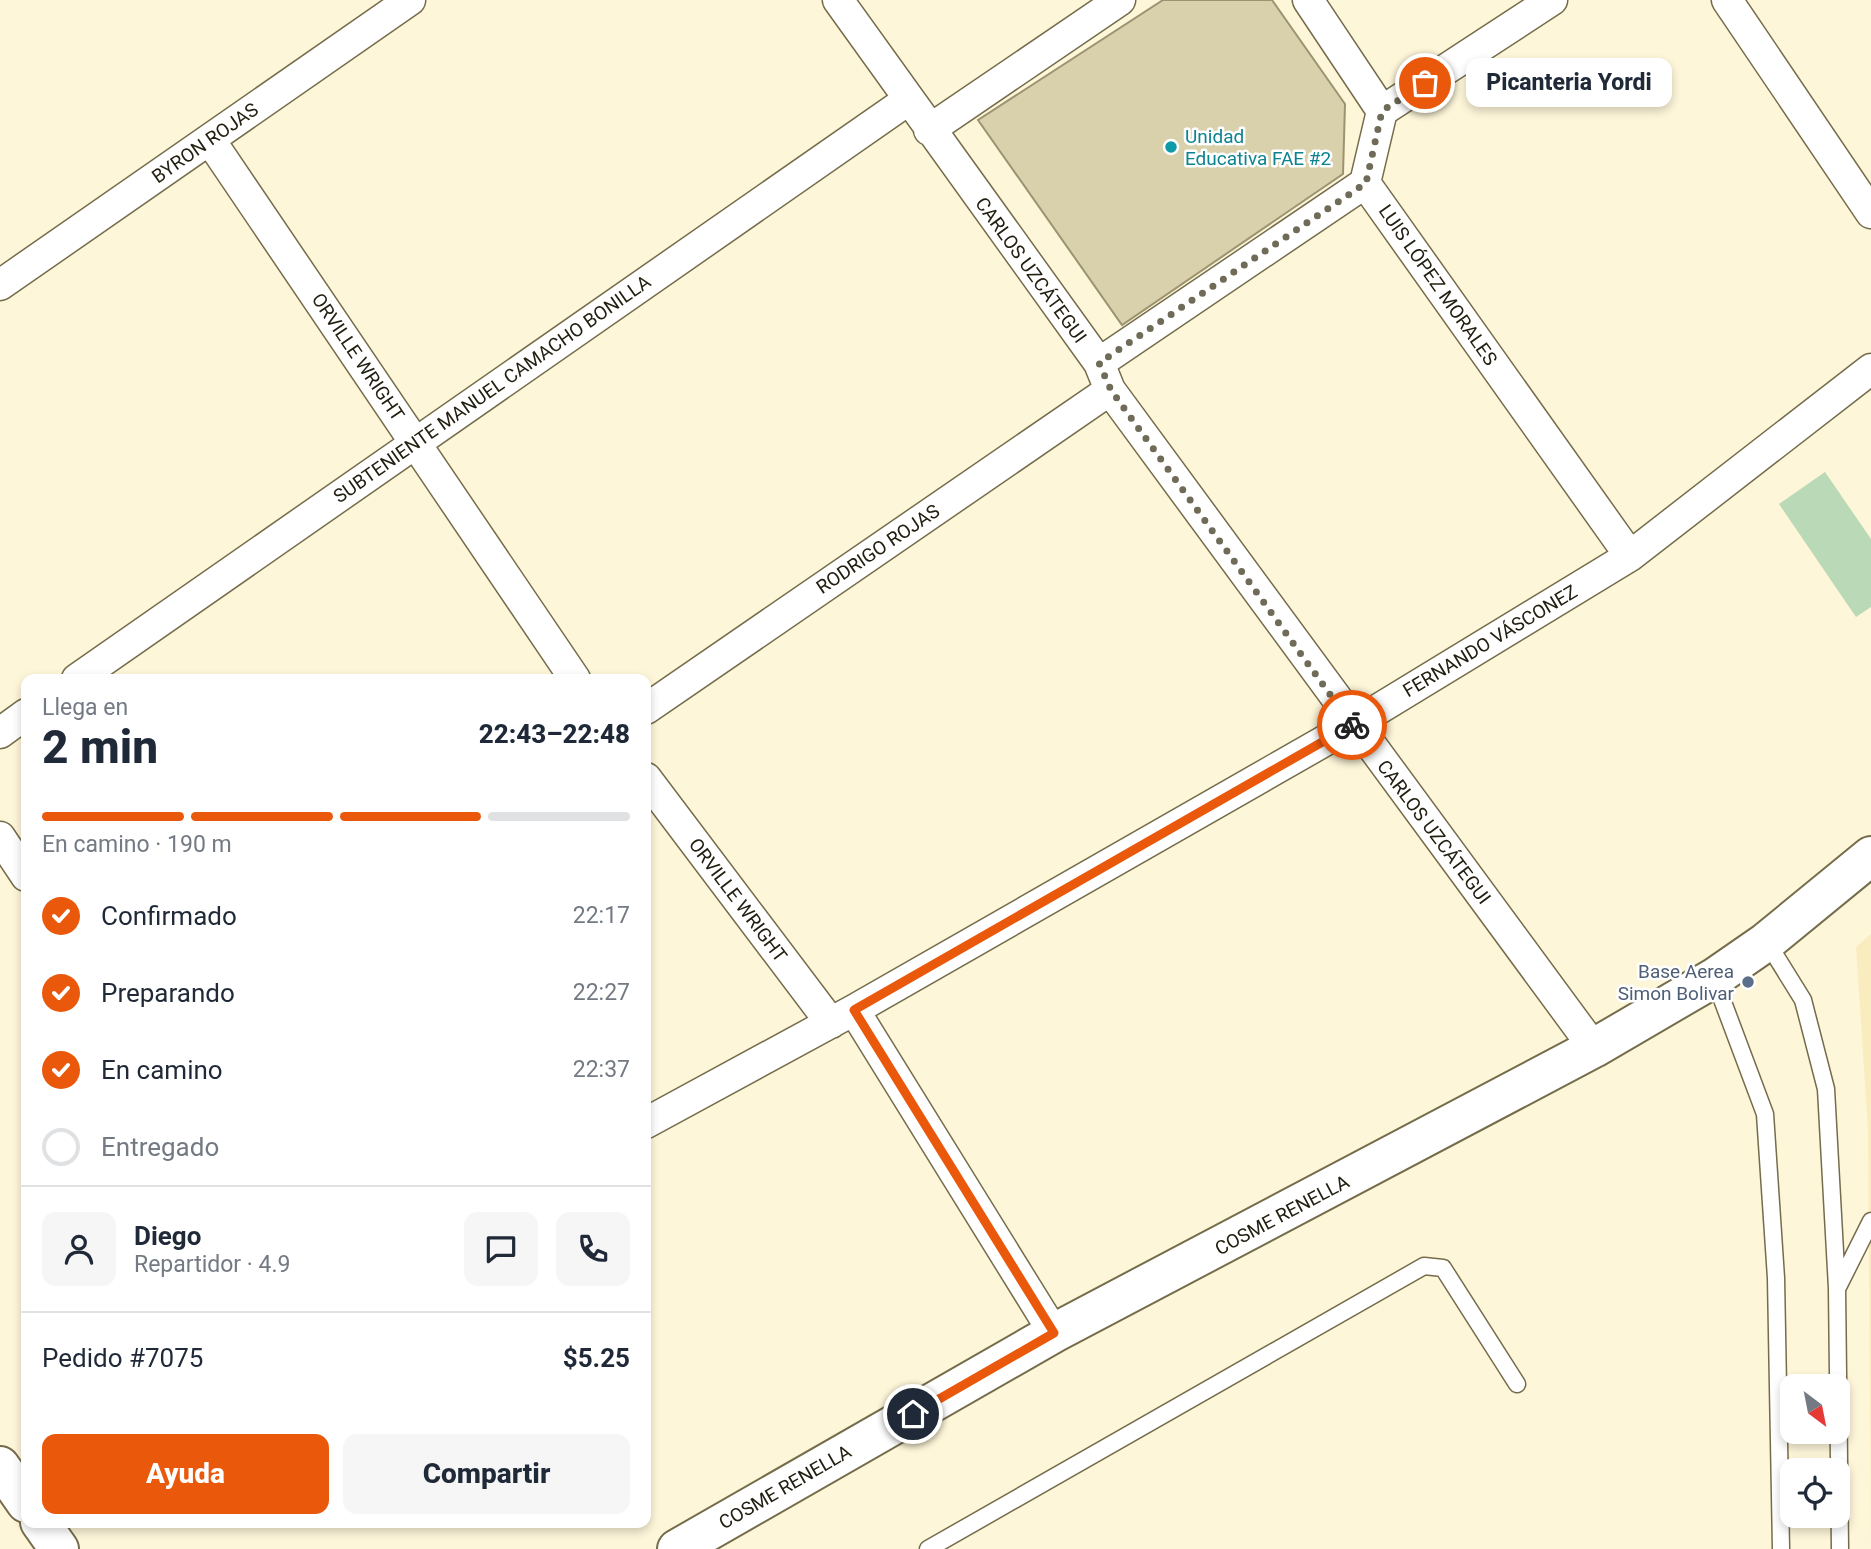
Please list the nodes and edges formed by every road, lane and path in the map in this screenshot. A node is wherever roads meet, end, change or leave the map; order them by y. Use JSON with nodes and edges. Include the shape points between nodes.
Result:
{"nodes":[{"id":1,"x":410,"y":0,"type":"edge"},
{"id":2,"x":838,"y":0,"type":"edge"},
{"id":3,"x":1120,"y":0,"type":"edge"},
{"id":4,"x":1308,"y":0,"type":"edge"},
{"id":5,"x":1552,"y":0,"type":"edge"},
{"id":6,"x":1727,"y":0,"type":"edge"},
{"id":7,"x":908,"y":100,"type":"junction"},
{"id":8,"x":1382,"y":111,"type":"junction"},
{"id":9,"x":929,"y":130,"type":"junction"},
{"id":10,"x":210,"y":140,"type":"junction"},
{"id":11,"x":1366,"y":183,"type":"junction"},
{"id":12,"x":1871,"y":213,"type":"edge"},
{"id":13,"x":0,"y":285,"type":"edge"},
{"id":14,"x":1871,"y":369,"type":"edge"},
{"id":15,"x":1105,"y":376,"type":"junction"},
{"id":16,"x":415,"y":442,"type":"junction"},
{"id":17,"x":1630,"y":556,"type":"junction"},
{"id":18,"x":83,"y":674,"type":"edge"},
{"id":19,"x":572,"y":674,"type":"edge"},
{"id":20,"x":651,"y":705,"type":"edge"},
{"id":21,"x":21,"y":718,"type":"edge"},
{"id":22,"x":1354,"y":724,"type":"junction"},
{"id":23,"x":0,"y":733,"type":"edge"},
{"id":24,"x":651,"y":784,"type":"edge"},
{"id":25,"x":0,"y":837,"type":"edge"},
{"id":26,"x":1871,"y":856,"type":"edge"},
{"id":27,"x":21,"y":868,"type":"edge"},
{"id":28,"x":1766,"y":942,"type":"junction"},
{"id":29,"x":1714,"y":978,"type":"junction"},
{"id":30,"x":843,"y":1017,"type":"junction"},
{"id":31,"x":1594,"y":1048,"type":"junction"},
{"id":32,"x":651,"y":1121,"type":"edge"},
{"id":33,"x":1871,"y":1220,"type":"edge"},
{"id":34,"x":1838,"y":1288,"type":"junction"},
{"id":35,"x":1054,"y":1333,"type":"junction"},
{"id":36,"x":1517,"y":1384,"type":"dead end"},
{"id":37,"x":0,"y":1466,"type":"edge"},
{"id":38,"x":21,"y":1496,"type":"edge"},
{"id":39,"x":44,"y":1528,"type":"edge"},
{"id":40,"x":958,"y":1542,"type":"edge"},
{"id":41,"x":59,"y":1549,"type":"edge"},
{"id":42,"x":677,"y":1549,"type":"edge"},
{"id":43,"x":928,"y":1549,"type":"edge"},
{"id":44,"x":1781,"y":1549,"type":"edge"},
{"id":45,"x":1840,"y":1549,"type":"edge"}],
"edges":[{"from":1,"to":10,"type":"street","name":"BYRON ROJAS"},
{"from":2,"to":7,"type":"street","name":"CARLOS UZCÁTEGUI"},
{"from":3,"to":9,"type":"street"},
{"from":4,"to":8,"type":"street"},
{"from":5,"to":8,"type":"street"},
{"from":6,"to":12,"type":"street"},
{"from":7,"to":9,"type":"street","name":"CARLOS UZCÁTEGUI"},
{"from":7,"to":16,"type":"street","name":"SUBTENIENTE MANUEL CAMACHO BONILLA"},
{"from":8,"to":11,"type":"street"},
{"from":9,"to":15,"type":"street","name":"CARLOS UZCÁTEGUI"},
{"from":10,"to":13,"type":"street","name":"BYRON ROJAS"},
{"from":10,"to":16,"type":"street","name":"ORVILLE WRIGHT"},
{"from":11,"to":15,"type":"street","name":"RODRIGO ROJAS"},
{"from":11,"to":17,"type":"street","name":"LUIS LÓPEZ MORALES"},
{"from":14,"to":17,"type":"street","name":"FERNANDO VÁSCONEZ"},
{"from":15,"to":20,"type":"street","name":"RODRIGO ROJAS"},
{"from":15,"to":22,"type":"street","name":"CARLOS UZCÁTEGUI"},
{"from":16,"to":18,"type":"street","name":"SUBTENIENTE MANUEL CAMACHO BONILLA"},
{"from":16,"to":19,"type":"street","name":"ORVILLE WRIGHT"},
{"from":17,"to":22,"type":"street","name":"FERNANDO VÁSCONEZ"},
{"from":21,"to":23,"type":"street"},
{"from":22,"to":30,"type":"street","name":"FERNANDO VÁSCONEZ"},
{"from":22,"to":31,"type":"street","name":"CARLOS UZCÁTEGUI"},
{"from":24,"to":30,"type":"street","name":"ORVILLE WRIGHT"},
{"from":25,"to":27,"type":"street"},
{"from":26,"to":28,"type":"street","name":"COSME RENELLA"},
{"from":28,"to":29,"type":"street","name":"COSME RENELLA"},
{"from":28,"to":34,"type":"lane","via":[[1803,1000],[1826,1089]]},
{"from":29,"to":31,"type":"street","name":"COSME RENELLA"},
{"from":29,"to":44,"type":"lane","via":[[1765,1114],[1776,1278]]},
{"from":30,"to":32,"type":"street","name":"FERNANDO VÁSCONEZ"},
{"from":30,"to":35,"type":"street","name":"ORVILLE WRIGHT"},
{"from":31,"to":35,"type":"street","name":"COSME RENELLA"},
{"from":33,"to":34,"type":"lane"},
{"from":34,"to":45,"type":"lane"},
{"from":35,"to":42,"type":"street","name":"COSME RENELLA"},
{"from":36,"to":40,"type":"lane","via":[[1443,1268],[1424,1266]]},
{"from":37,"to":38,"type":"street"},
{"from":39,"to":41,"type":"street"},
{"from":40,"to":43,"type":"lane"}]}
